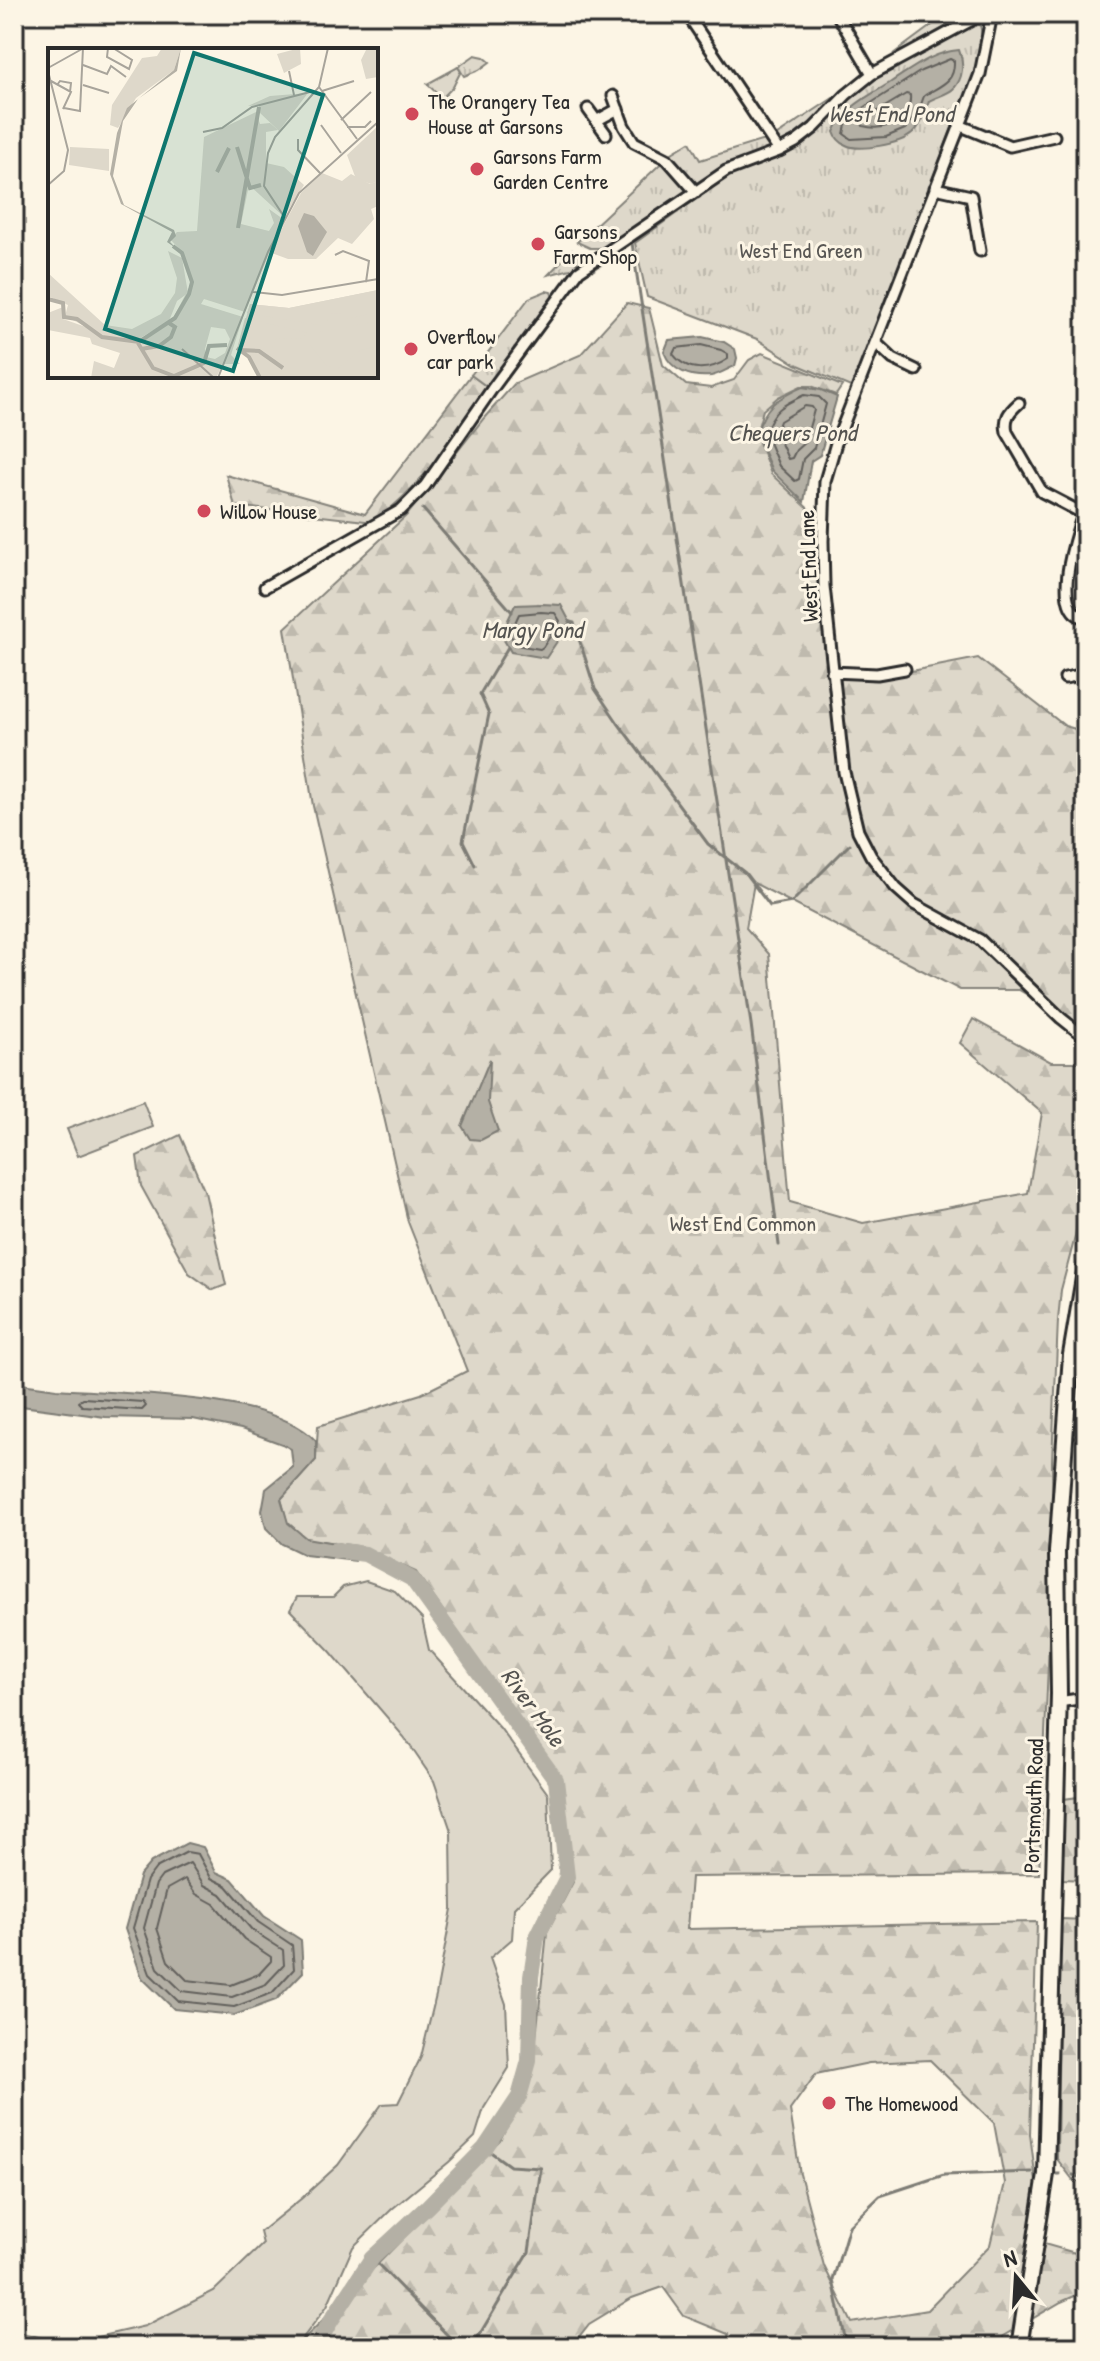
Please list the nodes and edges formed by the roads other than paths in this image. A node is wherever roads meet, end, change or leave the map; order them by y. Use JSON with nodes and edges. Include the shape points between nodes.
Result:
{"nodes":[{"id":1,"x":687,"y":14,"type":"edge"},
{"id":2,"x":837,"y":14,"type":"edge"},
{"id":3,"x":983,"y":14,"type":"edge"},
{"id":4,"x":992,"y":14,"type":"edge"},
{"id":5,"x":872,"y":74,"type":"junction"},
{"id":6,"x":613,"y":96,"type":"dead end"},
{"id":7,"x":588,"y":109,"type":"dead end"},
{"id":8,"x":618,"y":109,"type":"junction"},
{"id":9,"x":596,"y":121,"type":"junction"},
{"id":10,"x":959,"y":125,"type":"junction"},
{"id":11,"x":606,"y":134,"type":"dead end"},
{"id":12,"x":1054,"y":136,"type":"dead end"},
{"id":13,"x":779,"y":151,"type":"junction"},
{"id":14,"x":935,"y":188,"type":"junction"},
{"id":15,"x":696,"y":192,"type":"junction"},
{"id":16,"x":980,"y":251,"type":"dead end"},
{"id":17,"x":876,"y":343,"type":"junction"},
{"id":18,"x":916,"y":370,"type":"dead end"},
{"id":19,"x":1019,"y":403,"type":"dead end"},
{"id":20,"x":1084,"y":515,"type":"edge"},
{"id":21,"x":265,"y":587,"type":"dead end"},
{"id":22,"x":1086,"y":619,"type":"edge"},
{"id":23,"x":905,"y":669,"type":"dead end"},
{"id":24,"x":1086,"y":670,"type":"edge"},
{"id":25,"x":832,"y":672,"type":"junction"},
{"id":26,"x":1065,"y":678,"type":"dead end"},
{"id":27,"x":1086,"y":1038,"type":"edge"},
{"id":28,"x":1086,"y":1266,"type":"edge"},
{"id":29,"x":1086,"y":1698,"type":"edge"},
{"id":30,"x":1058,"y":1702,"type":"junction"},
{"id":31,"x":1019,"y":2347,"type":"edge"}],
"edges":[{"from":1,"to":13,"type":"street"},
{"from":2,"to":5,"type":"street"},
{"from":3,"to":5,"type":"street"},
{"from":4,"to":10,"type":"street","name":"West End Lane","via":[[982,67]]},
{"from":5,"to":13,"type":"street","via":[[814,128]]},
{"from":6,"to":8,"type":"street"},
{"from":7,"to":9,"type":"street"},
{"from":8,"to":9,"type":"street"},
{"from":8,"to":15,"type":"street","via":[[634,142],[667,159]]},
{"from":9,"to":11,"type":"street"},
{"from":10,"to":12,"type":"street","via":[[1010,146]]},
{"from":10,"to":14,"type":"street","name":"West End Lane"},
{"from":13,"to":15,"type":"street","via":[[726,171]]},
{"from":14,"to":16,"type":"street","via":[[971,196]]},
{"from":14,"to":17,"type":"street","name":"West End Lane"},
{"from":15,"to":21,"type":"street","via":[[579,271],[425,486],[401,510]]},
{"from":17,"to":18,"type":"street"},
{"from":17,"to":25,"type":"street","name":"West End Lane","via":[[825,481],[824,571]]},
{"from":19,"to":20,"type":"street","via":[[1005,423],[1014,444],[1042,492]]},
{"from":20,"to":22,"type":"street","via":[[1073,544],[1068,583],[1070,605]]},
{"from":23,"to":25,"type":"street"},
{"from":24,"to":26,"type":"street"},
{"from":25,"to":27,"type":"street","name":"West End Lane","via":[[850,805],[871,856],[914,904],[980,940]]},
{"from":28,"to":30,"type":"main road","name":"Portsmouth Road","via":[[1071,1355],[1063,1454],[1057,1552]]},
{"from":29,"to":30,"type":"street"},
{"from":30,"to":31,"type":"main road","name":"Portsmouth Road","via":[[1046,2174]]}]}
